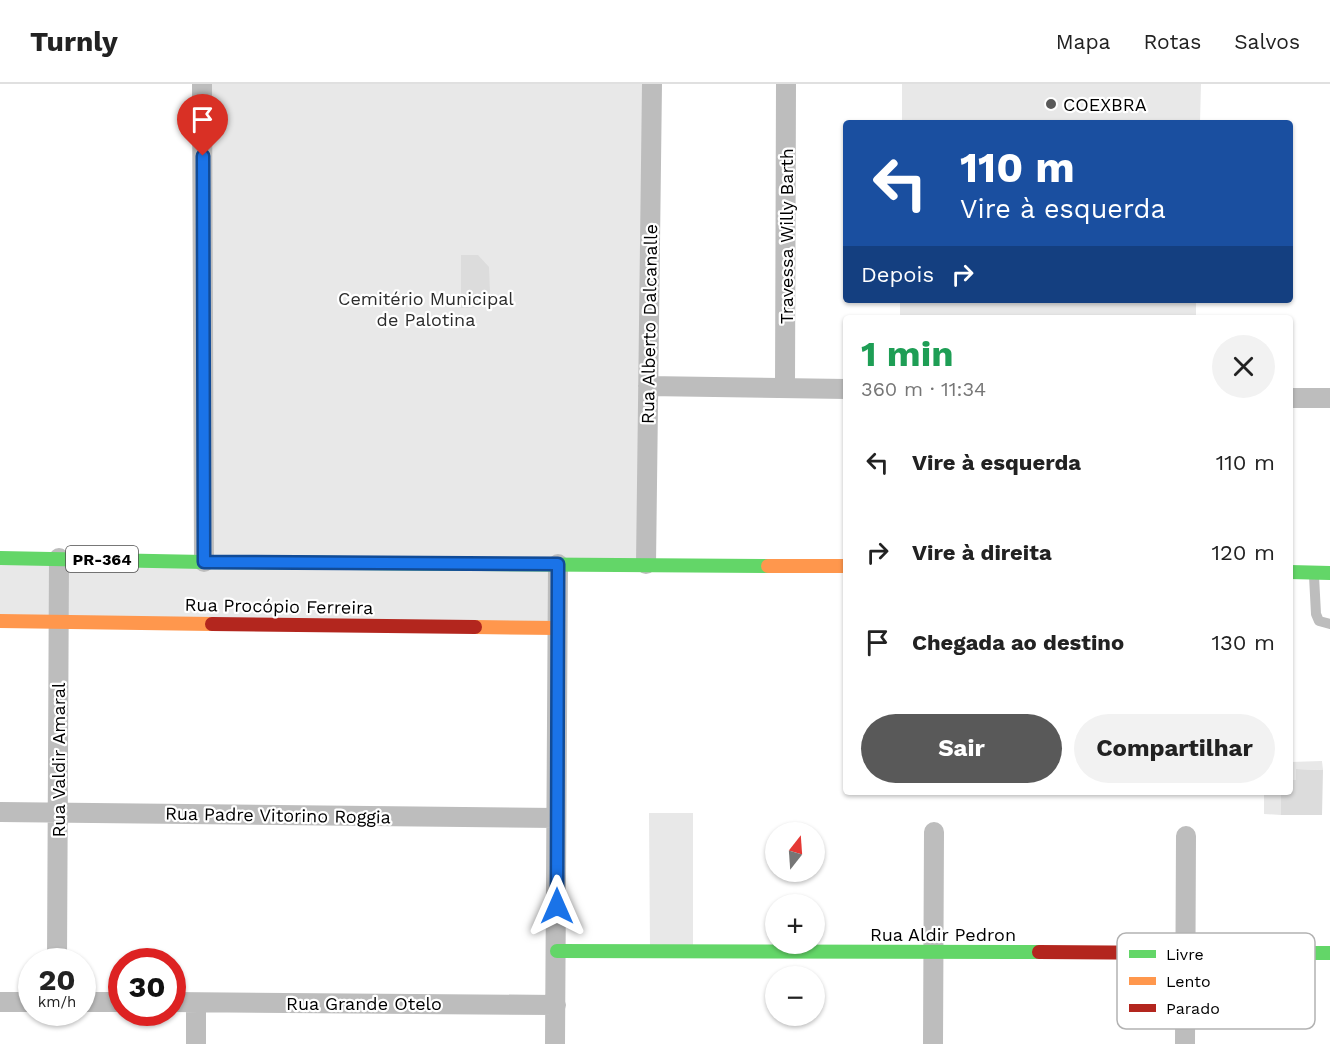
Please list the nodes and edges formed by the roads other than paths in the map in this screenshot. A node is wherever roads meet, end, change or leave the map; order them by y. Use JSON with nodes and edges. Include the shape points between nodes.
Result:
{"nodes":[{"id":1,"x":202,"y":84,"type":"edge"},
{"id":2,"x":652,"y":84,"type":"edge"},
{"id":3,"x":786,"y":84,"type":"edge"},
{"id":4,"x":648,"y":386,"type":"junction"},
{"id":5,"x":785,"y":388,"type":"junction"},
{"id":6,"x":843,"y":389,"type":"edge"},
{"id":7,"x":1293,"y":398,"type":"edge"},
{"id":8,"x":1330,"y":398,"type":"edge"},
{"id":9,"x":0,"y":558,"type":"edge"},
{"id":10,"x":59,"y":558,"type":"junction"},
{"id":11,"x":204,"y":562,"type":"junction"},
{"id":12,"x":558,"y":564,"type":"junction"},
{"id":13,"x":646,"y":564,"type":"junction"},
{"id":14,"x":843,"y":566,"type":"edge"},
{"id":15,"x":1293,"y":572,"type":"edge"},
{"id":16,"x":1314,"y":573,"type":"junction"},
{"id":17,"x":1330,"y":573,"type":"edge"},
{"id":18,"x":0,"y":621,"type":"edge"},
{"id":19,"x":58,"y":621,"type":"junction"},
{"id":20,"x":1330,"y":624,"type":"edge"},
{"id":21,"x":558,"y":628,"type":"junction"},
{"id":22,"x":0,"y":812,"type":"edge"},
{"id":23,"x":57,"y":813,"type":"junction"},
{"id":24,"x":556,"y":818,"type":"junction"},
{"id":25,"x":933,"y":832,"type":"dead end"},
{"id":26,"x":1186,"y":836,"type":"dead end"},
{"id":27,"x":1185,"y":933,"type":"edge"},
{"id":28,"x":57,"y":948,"type":"edge"},
{"id":29,"x":557,"y":951,"type":"junction"},
{"id":30,"x":934,"y":952,"type":"junction"},
{"id":31,"x":1117,"y":953,"type":"edge"},
{"id":32,"x":0,"y":1002,"type":"edge"},
{"id":33,"x":18,"y":1002,"type":"edge"},
{"id":34,"x":186,"y":1003,"type":"edge"},
{"id":35,"x":196,"y":1003,"type":"junction"},
{"id":36,"x":556,"y":1005,"type":"junction"},
{"id":37,"x":196,"y":1044,"type":"edge"},
{"id":38,"x":555,"y":1044,"type":"edge"},
{"id":39,"x":933,"y":1044,"type":"edge"}],
"edges":[{"from":1,"to":11,"type":"street"},
{"from":2,"to":4,"type":"street","name":"Rua Alberto Dalcanalle"},
{"from":3,"to":5,"type":"street","name":"Travessa Willy Barth"},
{"from":4,"to":5,"type":"street"},
{"from":4,"to":13,"type":"street","name":"Rua Alberto Dalcanalle"},
{"from":5,"to":6,"type":"street"},
{"from":7,"to":8,"type":"street"},
{"from":9,"to":10,"type":"street","number":"PR-364"},
{"from":10,"to":11,"type":"street","number":"PR-364"},
{"from":10,"to":19,"type":"street","name":"Rua Valdir Amaral"},
{"from":11,"to":12,"type":"street","number":"PR-364"},
{"from":12,"to":13,"type":"street","number":"PR-364"},
{"from":12,"to":21,"type":"street"},
{"from":13,"to":14,"type":"street","number":"PR-364"},
{"from":15,"to":16,"type":"street"},
{"from":16,"to":17,"type":"street"},
{"from":16,"to":20,"type":"lane","via":[[1316,614],[1319,621]]},
{"from":18,"to":19,"type":"street","name":"Rua Procópio Ferreira"},
{"from":19,"to":21,"type":"street","name":"Rua Procópio Ferreira"},
{"from":19,"to":23,"type":"street","name":"Rua Valdir Amaral"},
{"from":21,"to":24,"type":"street"},
{"from":22,"to":23,"type":"street","name":"Rua Padre Vitorino Roggia"},
{"from":23,"to":24,"type":"street","name":"Rua Padre Vitorino Roggia"},
{"from":23,"to":28,"type":"street","name":"Rua Valdir Amaral"},
{"from":24,"to":29,"type":"street"},
{"from":25,"to":30,"type":"street"},
{"from":26,"to":27,"type":"street"},
{"from":29,"to":30,"type":"street","name":"Rua Aldir Pedron"},
{"from":29,"to":36,"type":"street"},
{"from":30,"to":31,"type":"street","name":"Rua Aldir Pedron"},
{"from":30,"to":39,"type":"street"},
{"from":32,"to":33,"type":"street"},
{"from":34,"to":35,"type":"street","name":"Rua Grande Otelo"},
{"from":35,"to":36,"type":"street","name":"Rua Grande Otelo"},
{"from":35,"to":37,"type":"street"},
{"from":36,"to":38,"type":"street"}]}
